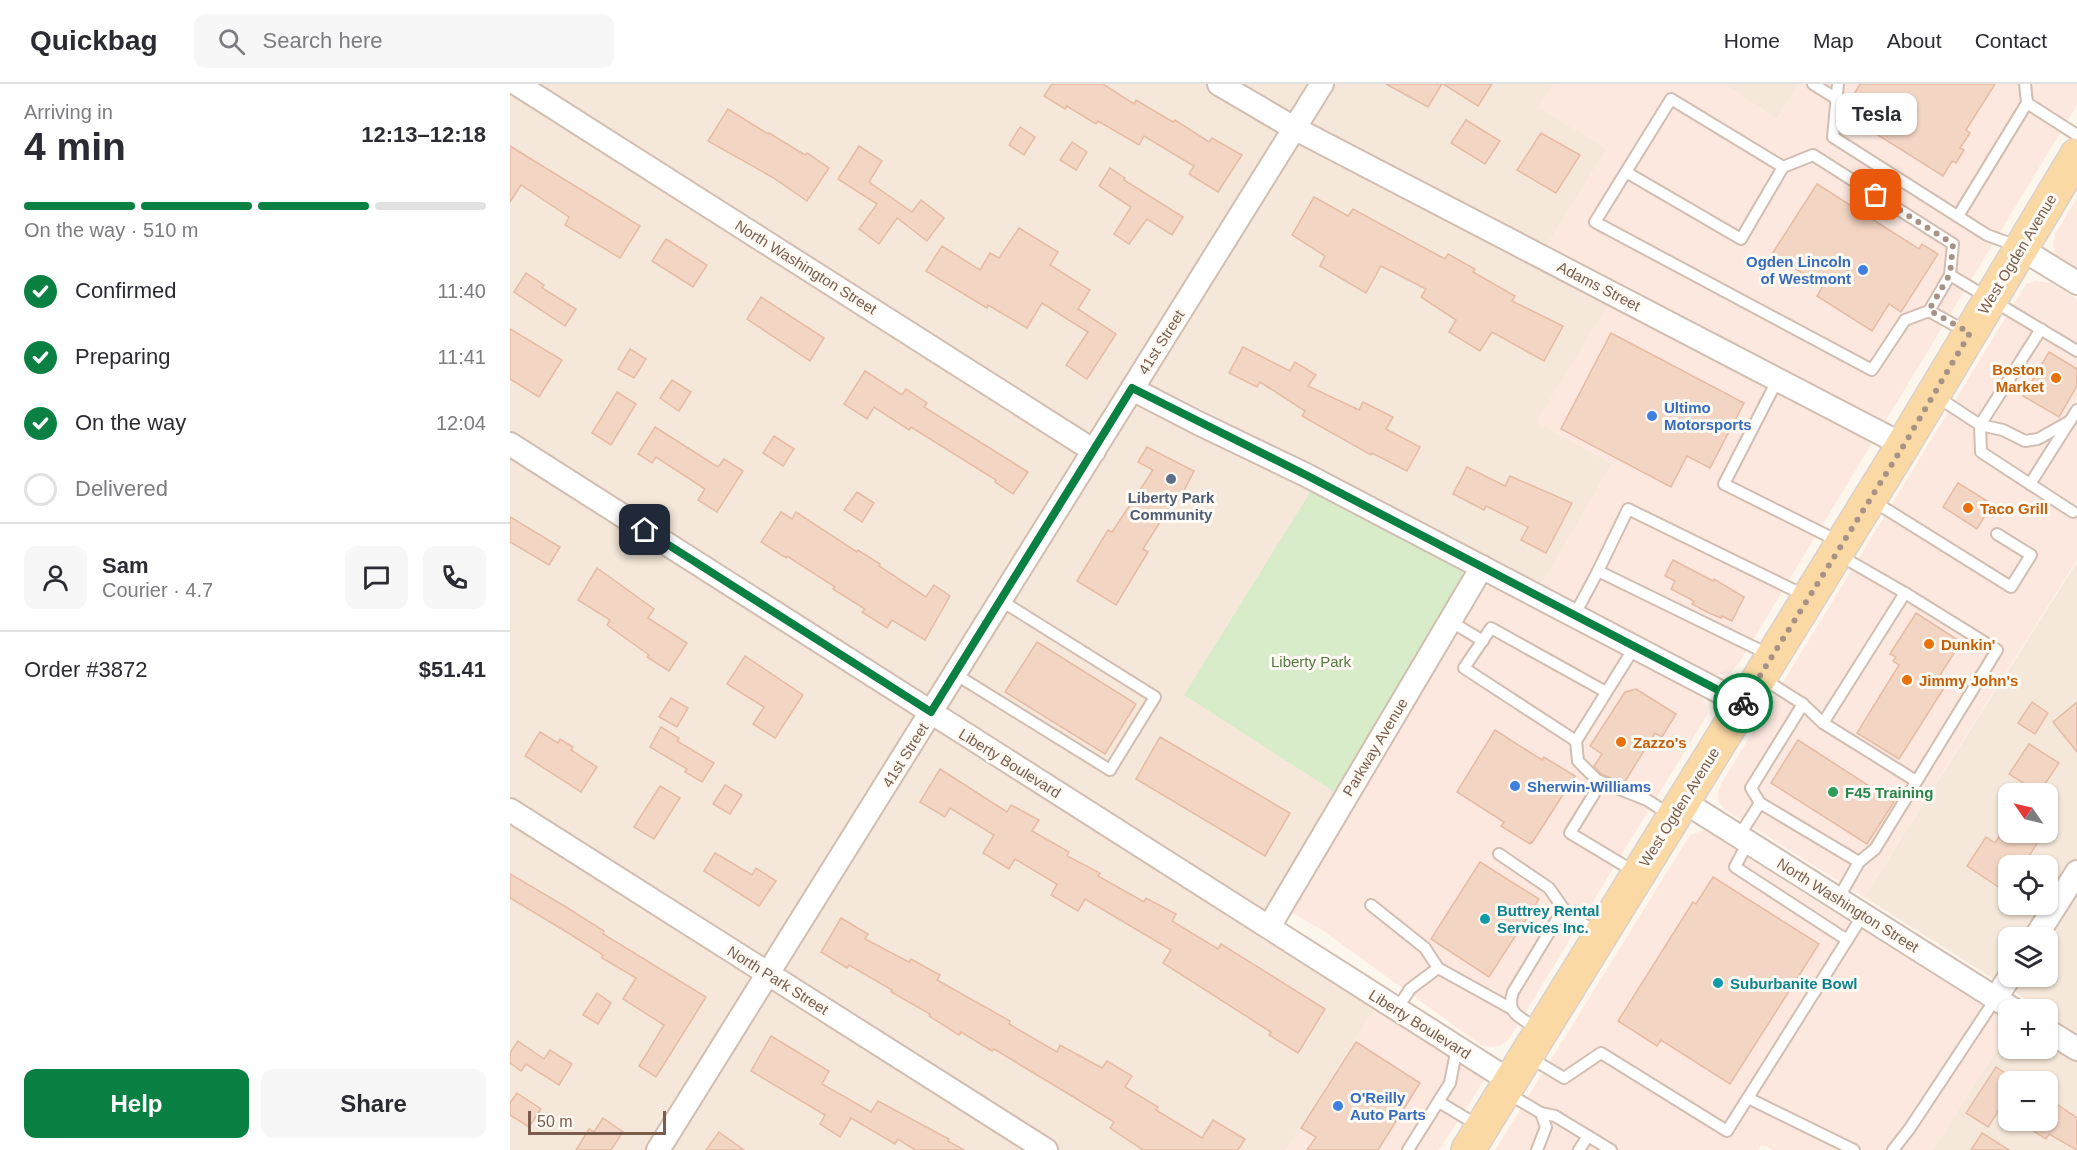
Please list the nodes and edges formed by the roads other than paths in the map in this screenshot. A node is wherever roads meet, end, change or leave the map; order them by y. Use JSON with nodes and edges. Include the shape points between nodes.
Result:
{"nodes":[{"id":1,"x":518,"y":84,"type":"edge"},
{"id":2,"x":1220,"y":84,"type":"edge"},
{"id":3,"x":1322,"y":84,"type":"edge"},
{"id":4,"x":1813,"y":84,"type":"edge"},
{"id":5,"x":1838,"y":84,"type":"edge"},
{"id":6,"x":2025,"y":84,"type":"edge"},
{"id":7,"x":1837,"y":99,"type":"junction"},
{"id":8,"x":2027,"y":103,"type":"junction"},
{"id":9,"x":1294,"y":128,"type":"junction"},
{"id":10,"x":2077,"y":135,"type":"edge"},
{"id":11,"x":2077,"y":155,"type":"edge"},
{"id":12,"x":1783,"y":167,"type":"junction"},
{"id":13,"x":1626,"y":172,"type":"junction"},
{"id":14,"x":1958,"y":216,"type":"junction"},
{"id":15,"x":2020,"y":248,"type":"junction"},
{"id":16,"x":1950,"y":274,"type":"junction"},
{"id":17,"x":2077,"y":283,"type":"edge"},
{"id":18,"x":1990,"y":298,"type":"junction"},
{"id":19,"x":1929,"y":310,"type":"junction"},
{"id":20,"x":2042,"y":328,"type":"junction"},
{"id":21,"x":1970,"y":333,"type":"junction"},
{"id":22,"x":2077,"y":351,"type":"edge"},
{"id":23,"x":1778,"y":379,"type":"junction"},
{"id":24,"x":1132,"y":388,"type":"junction"},
{"id":25,"x":1933,"y":394,"type":"junction"},
{"id":26,"x":2077,"y":410,"type":"edge"},
{"id":27,"x":2070,"y":421,"type":"junction"},
{"id":28,"x":1980,"y":425,"type":"junction"},
{"id":29,"x":510,"y":444,"type":"edge"},
{"id":30,"x":1904,"y":445,"type":"junction"},
{"id":31,"x":1094,"y":451,"type":"junction"},
{"id":32,"x":2030,"y":484,"type":"junction"},
{"id":33,"x":1870,"y":499,"type":"junction"},
{"id":34,"x":2073,"y":512,"type":"dead end"},
{"id":35,"x":1997,"y":534,"type":"dead end"},
{"id":36,"x":1840,"y":549,"type":"junction"},
{"id":37,"x":1482,"y":567,"type":"junction"},
{"id":38,"x":1598,"y":571,"type":"junction"},
{"id":39,"x":1905,"y":593,"type":"junction"},
{"id":40,"x":1809,"y":597,"type":"junction"},
{"id":41,"x":1000,"y":600,"type":"junction"},
{"id":42,"x":1574,"y":616,"type":"junction"},
{"id":43,"x":1449,"y":621,"type":"junction"},
{"id":44,"x":1483,"y":641,"type":"junction"},
{"id":45,"x":1634,"y":648,"type":"junction"},
{"id":46,"x":1766,"y":667,"type":"junction"},
{"id":47,"x":955,"y":674,"type":"junction"},
{"id":48,"x":1606,"y":692,"type":"junction"},
{"id":49,"x":1743,"y":704,"type":"junction"},
{"id":50,"x":1803,"y":704,"type":"junction"},
{"id":51,"x":931,"y":712,"type":"junction"},
{"id":52,"x":1823,"y":723,"type":"junction"},
{"id":53,"x":1576,"y":741,"type":"junction"},
{"id":54,"x":1916,"y":781,"type":"junction"},
{"id":55,"x":1594,"y":794,"type":"dead end"},
{"id":56,"x":1760,"y":803,"type":"junction"},
{"id":57,"x":1678,"y":809,"type":"junction"},
{"id":58,"x":510,"y":810,"type":"edge"},
{"id":59,"x":1743,"y":839,"type":"junction"},
{"id":60,"x":1499,"y":854,"type":"dead end"},
{"id":61,"x":1859,"y":862,"type":"junction"},
{"id":62,"x":2077,"y":872,"type":"edge"},
{"id":63,"x":1638,"y":874,"type":"junction"},
{"id":64,"x":1838,"y":899,"type":"junction"},
{"id":65,"x":1371,"y":905,"type":"dead end"},
{"id":66,"x":1568,"y":915,"type":"junction"},
{"id":67,"x":1863,"y":915,"type":"junction"},
{"id":68,"x":1269,"y":927,"type":"junction"},
{"id":69,"x":2042,"y":927,"type":"edge"},
{"id":70,"x":1601,"y":933,"type":"junction"},
{"id":71,"x":1847,"y":940,"type":"junction"},
{"id":72,"x":1438,"y":968,"type":"junction"},
{"id":73,"x":768,"y":974,"type":"junction"},
{"id":74,"x":1998,"y":1000,"type":"edge"},
{"id":75,"x":1397,"y":1009,"type":"junction"},
{"id":76,"x":1512,"y":1010,"type":"junction"},
{"id":77,"x":1998,"y":1013,"type":"edge"},
{"id":78,"x":2058,"y":1037,"type":"edge"},
{"id":79,"x":1457,"y":1047,"type":"junction"},
{"id":80,"x":2077,"y":1049,"type":"edge"},
{"id":81,"x":1520,"y":1065,"type":"junction"},
{"id":82,"x":1748,"y":1098,"type":"junction"},
{"id":83,"x":1438,"y":1102,"type":"junction"},
{"id":84,"x":1541,"y":1113,"type":"junction"},
{"id":85,"x":1588,"y":1136,"type":"junction"},
{"id":86,"x":1475,"y":1139,"type":"edge"},
{"id":87,"x":658,"y":1150,"type":"edge"},
{"id":88,"x":1046,"y":1150,"type":"edge"},
{"id":89,"x":1408,"y":1150,"type":"edge"},
{"id":90,"x":1537,"y":1150,"type":"edge"},
{"id":91,"x":1579,"y":1150,"type":"edge"},
{"id":92,"x":1611,"y":1150,"type":"edge"},
{"id":93,"x":1854,"y":1150,"type":"edge"},
{"id":94,"x":1893,"y":1150,"type":"edge"}],
"edges":[{"from":1,"to":31,"type":"street","name":"North Washington Street"},
{"from":2,"to":9,"type":"street","name":"Adams Street"},
{"from":3,"to":9,"type":"street","name":"41st Street"},
{"from":4,"to":7,"type":"lane"},
{"from":5,"to":7,"type":"lane"},
{"from":6,"to":8,"type":"lane"},
{"from":7,"to":14,"type":"lane","via":[[1833,137]]},
{"from":8,"to":10,"type":"lane"},
{"from":8,"to":14,"type":"lane"},
{"from":9,"to":23,"type":"street","name":"Adams Street"},
{"from":9,"to":24,"type":"street","name":"41st Street"},
{"from":11,"to":15,"type":"main road","name":"West Ogden Avenue"},
{"from":12,"to":13,"type":"lane","via":[[1741,239]]},
{"from":12,"to":13,"type":"lane","via":[[1671,99]]},
{"from":12,"to":16,"type":"lane","via":[[1813,155],[1953,244]]},
{"from":13,"to":19,"type":"lane","via":[[1595,222],[1872,370],[1905,320]]},
{"from":14,"to":15,"type":"lane","via":[[1987,235]]},
{"from":15,"to":17,"type":"street"},
{"from":15,"to":18,"type":"main road","name":"West Ogden Avenue"},
{"from":16,"to":18,"type":"lane"},
{"from":16,"to":19,"type":"lane"},
{"from":18,"to":20,"type":"lane"},
{"from":18,"to":21,"type":"main road","name":"West Ogden Avenue"},
{"from":19,"to":21,"type":"lane"},
{"from":20,"to":22,"type":"lane"},
{"from":20,"to":28,"type":"lane"},
{"from":21,"to":25,"type":"main road","name":"West Ogden Avenue"},
{"from":23,"to":30,"type":"street","name":"Adams Street"},
{"from":23,"to":36,"type":"lane","via":[[1724,484]]},
{"from":24,"to":31,"type":"street","name":"41st Street"},
{"from":24,"to":37,"type":"street"},
{"from":25,"to":28,"type":"lane"},
{"from":25,"to":30,"type":"main road","name":"West Ogden Avenue"},
{"from":26,"to":27,"type":"lane"},
{"from":27,"to":28,"type":"lane","via":[[2038,439],[2025,441]]},
{"from":27,"to":32,"type":"lane"},
{"from":28,"to":32,"type":"lane","via":[[1981,452]]},
{"from":29,"to":51,"type":"street","name":"Liberty Boulevard"},
{"from":30,"to":33,"type":"main road","name":"West Ogden Avenue"},
{"from":31,"to":41,"type":"street","name":"41st Street"},
{"from":32,"to":34,"type":"lane"},
{"from":33,"to":35,"type":"lane","via":[[2011,587],[2031,555]]},
{"from":33,"to":36,"type":"main road","name":"West Ogden Avenue"},
{"from":36,"to":39,"type":"lane"},
{"from":36,"to":40,"type":"main road","name":"West Ogden Avenue"},
{"from":37,"to":42,"type":"street"},
{"from":37,"to":43,"type":"street","name":"Parkway Avenue"},
{"from":38,"to":40,"type":"lane","via":[[1628,509]]},
{"from":38,"to":42,"type":"lane"},
{"from":38,"to":46,"type":"lane"},
{"from":39,"to":52,"type":"lane"},
{"from":39,"to":54,"type":"lane","via":[[1997,650]]},
{"from":40,"to":46,"type":"main road","name":"West Ogden Avenue"},
{"from":41,"to":47,"type":"street","name":"41st Street"},
{"from":41,"to":47,"type":"lane","via":[[1155,697],[1110,770]]},
{"from":42,"to":45,"type":"street"},
{"from":43,"to":44,"type":"lane"},
{"from":43,"to":68,"type":"street","name":"Parkway Avenue"},
{"from":44,"to":48,"type":"lane","via":[[1491,628]]},
{"from":44,"to":53,"type":"lane","via":[[1464,669]]},
{"from":45,"to":48,"type":"lane"},
{"from":45,"to":49,"type":"street"},
{"from":46,"to":49,"type":"main road","name":"West Ogden Avenue"},
{"from":46,"to":50,"type":"lane"},
{"from":47,"to":51,"type":"street","name":"41st Street"},
{"from":48,"to":53,"type":"lane"},
{"from":49,"to":57,"type":"main road","name":"West Ogden Avenue"},
{"from":50,"to":52,"type":"lane"},
{"from":50,"to":56,"type":"lane","via":[[1751,788]]},
{"from":51,"to":68,"type":"street","name":"Liberty Boulevard"},
{"from":51,"to":73,"type":"street","name":"41st Street"},
{"from":52,"to":54,"type":"lane"},
{"from":53,"to":57,"type":"lane","via":[[1578,761],[1597,780]]},
{"from":54,"to":61,"type":"lane","via":[[1875,849]]},
{"from":55,"to":63,"type":"lane","via":[[1570,833]]},
{"from":56,"to":59,"type":"lane"},
{"from":56,"to":61,"type":"lane"},
{"from":57,"to":59,"type":"street","name":"North Washington Street"},
{"from":57,"to":63,"type":"main road","name":"West Ogden Avenue"},
{"from":58,"to":73,"type":"street","name":"North Park Street"},
{"from":59,"to":64,"type":"street","name":"North Washington Street"},
{"from":59,"to":71,"type":"lane","via":[[1735,867]]},
{"from":60,"to":66,"type":"lane","via":[[1549,888]]},
{"from":61,"to":64,"type":"lane"},
{"from":62,"to":69,"type":"street"},
{"from":63,"to":70,"type":"main road","name":"West Ogden Avenue"},
{"from":64,"to":67,"type":"street","name":"North Washington Street"},
{"from":65,"to":72,"type":"lane","via":[[1425,948]]},
{"from":66,"to":70,"type":"lane"},
{"from":66,"to":76,"type":"lane","via":[[1556,921],[1513,992]]},
{"from":67,"to":71,"type":"lane"},
{"from":67,"to":74,"type":"street","name":"North Washington Street"},
{"from":68,"to":75,"type":"street","name":"Liberty Boulevard"},
{"from":70,"to":81,"type":"main road","name":"West Ogden Avenue"},
{"from":71,"to":82,"type":"lane"},
{"from":72,"to":75,"type":"lane","via":[[1410,989]]},
{"from":72,"to":76,"type":"lane"},
{"from":73,"to":87,"type":"street","name":"41st Street"},
{"from":73,"to":88,"type":"street","name":"North Park Street"},
{"from":75,"to":79,"type":"street","name":"Liberty Boulevard"},
{"from":76,"to":81,"type":"lane"},
{"from":77,"to":94,"type":"lane"},
{"from":78,"to":80,"type":"street"},
{"from":79,"to":81,"type":"street","name":"Liberty Boulevard"},
{"from":79,"to":83,"type":"lane","via":[[1450,1083]]},
{"from":81,"to":82,"type":"lane","via":[[1564,1078],[1601,1053],[1727,1131]]},
{"from":81,"to":84,"type":"lane"},
{"from":81,"to":86,"type":"main road","name":"West Ogden Avenue"},
{"from":82,"to":93,"type":"lane"},
{"from":83,"to":86,"type":"lane"},
{"from":83,"to":89,"type":"lane"},
{"from":84,"to":85,"type":"lane","via":[[1555,1116]]},
{"from":84,"to":90,"type":"lane","via":[[1546,1127]]},
{"from":85,"to":91,"type":"lane"},
{"from":85,"to":92,"type":"lane"}]}
